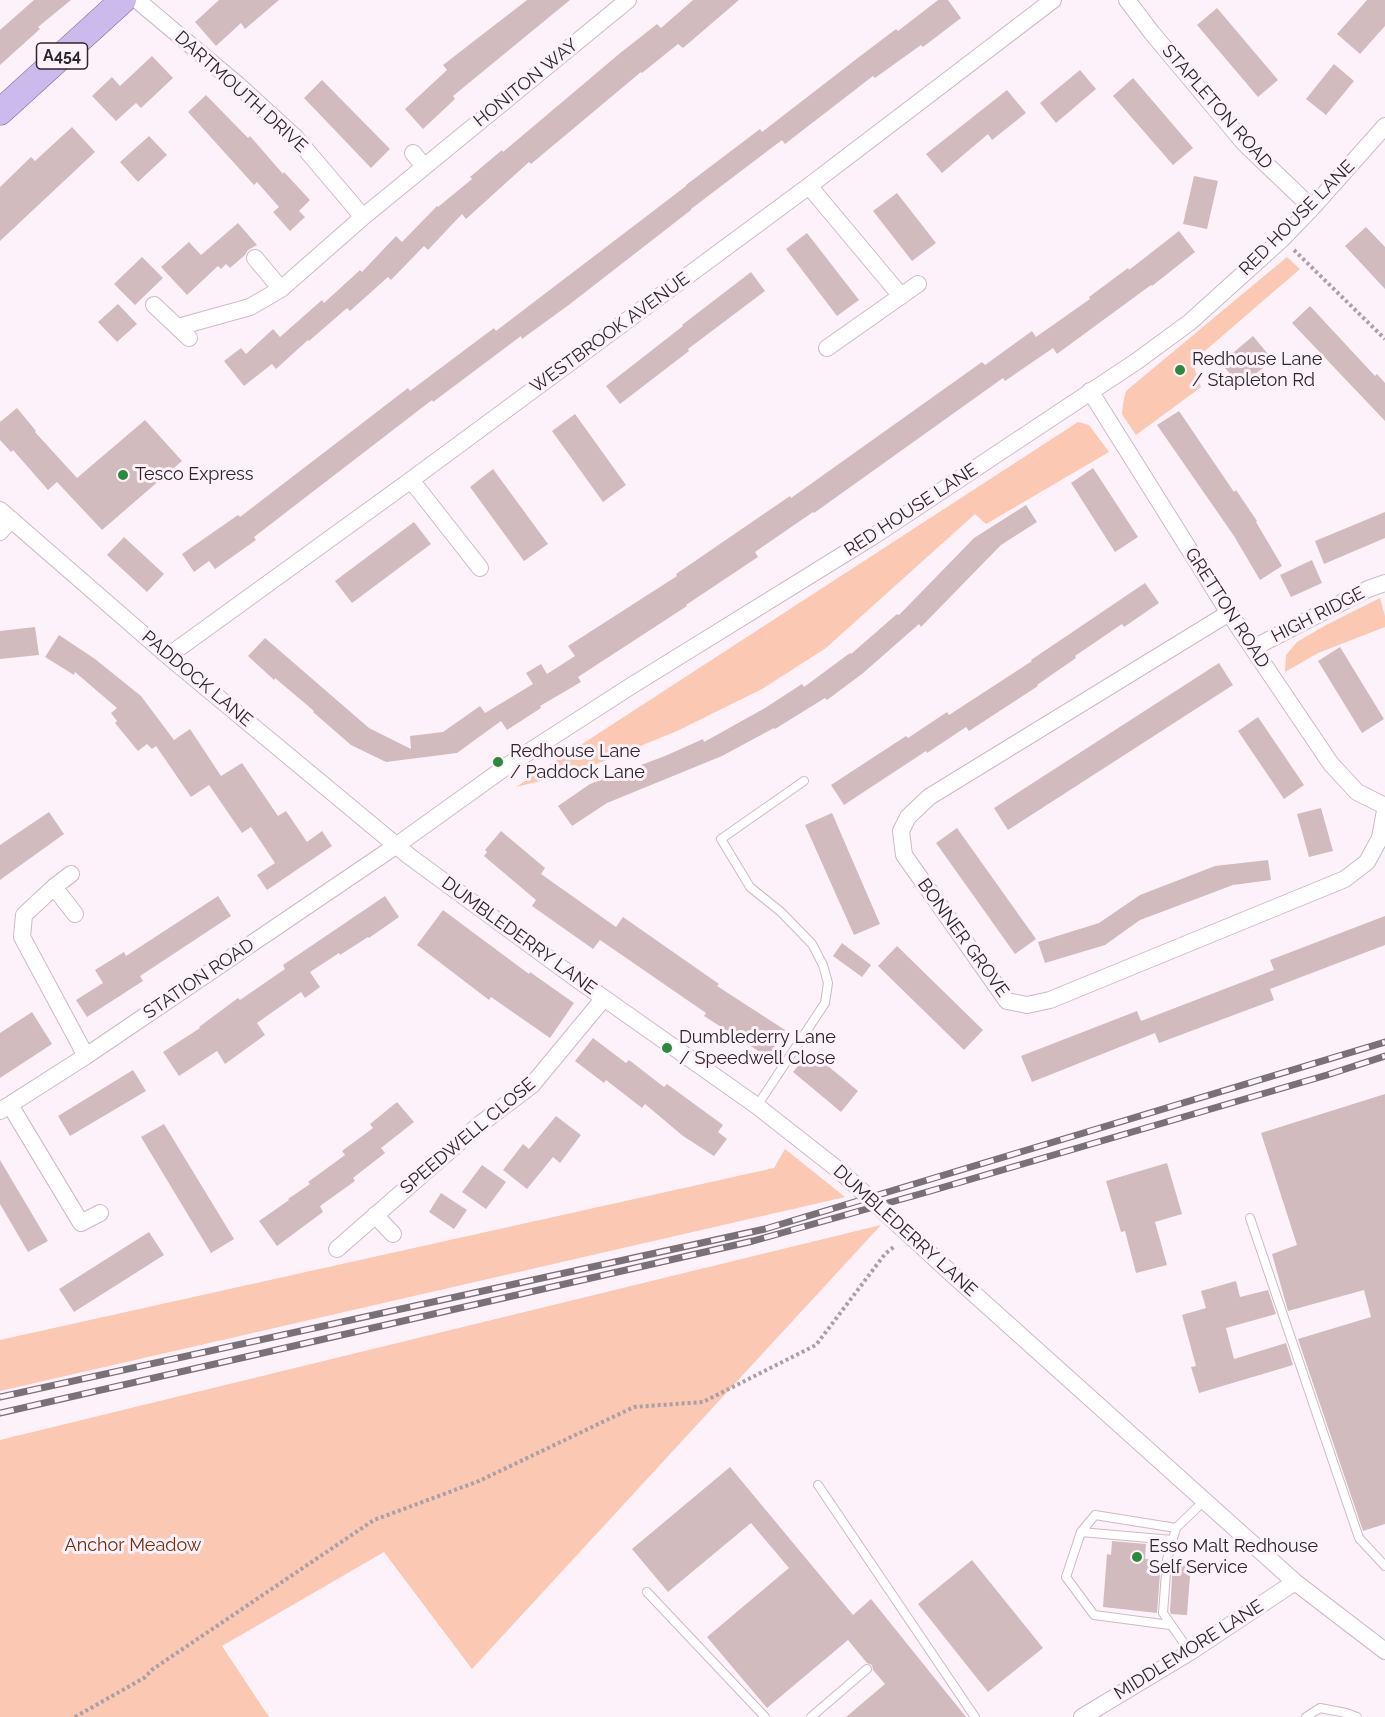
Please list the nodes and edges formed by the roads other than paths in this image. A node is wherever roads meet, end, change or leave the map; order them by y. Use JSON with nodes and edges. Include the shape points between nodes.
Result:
{"nodes":[{"id":1,"x":123,"y":0,"type":"edge"},
{"id":2,"x":137,"y":0,"type":"edge"},
{"id":3,"x":628,"y":0,"type":"edge"},
{"id":4,"x":1053,"y":0,"type":"edge"},
{"id":5,"x":1127,"y":0,"type":"edge"},
{"id":6,"x":1035,"y":6,"type":"edge"},
{"id":7,"x":0,"y":112,"type":"edge"},
{"id":8,"x":1385,"y":126,"type":"edge"},
{"id":9,"x":413,"y":153,"type":"dead end"},
{"id":10,"x":424,"y":166,"type":"junction"},
{"id":11,"x":809,"y":186,"type":"junction"},
{"id":12,"x":1312,"y":208,"type":"junction"},
{"id":13,"x":363,"y":217,"type":"junction"},
{"id":14,"x":255,"y":258,"type":"dead end"},
{"id":15,"x":918,"y":284,"type":"dead end"},
{"id":16,"x":281,"y":289,"type":"junction"},
{"id":17,"x":901,"y":296,"type":"junction"},
{"id":18,"x":154,"y":305,"type":"dead end"},
{"id":19,"x":827,"y":348,"type":"dead end"},
{"id":20,"x":1090,"y":391,"type":"junction"},
{"id":21,"x":411,"y":480,"type":"junction"},
{"id":22,"x":4,"y":521,"type":"edge"},
{"id":23,"x":480,"y":568,"type":"dead end"},
{"id":24,"x":1385,"y":583,"type":"edge"},
{"id":25,"x":1229,"y":613,"type":"junction"},
{"id":26,"x":1252,"y":648,"type":"junction"},
{"id":27,"x":168,"y":656,"type":"junction"},
{"id":28,"x":804,"y":782,"type":"dead end"},
{"id":29,"x":1385,"y":806,"type":"edge"},
{"id":30,"x":1385,"y":811,"type":"edge"},
{"id":31,"x":397,"y":845,"type":"junction"},
{"id":32,"x":71,"y":874,"type":"dead end"},
{"id":33,"x":54,"y":887,"type":"junction"},
{"id":34,"x":75,"y":914,"type":"dead end"},
{"id":35,"x":604,"y":998,"type":"junction"},
{"id":36,"x":86,"y":1056,"type":"junction"},
{"id":37,"x":757,"y":1106,"type":"junction"},
{"id":38,"x":5,"y":1108,"type":"edge"},
{"id":39,"x":100,"y":1213,"type":"dead end"},
{"id":40,"x":375,"y":1215,"type":"junction"},
{"id":41,"x":1250,"y":1218,"type":"dead end"},
{"id":42,"x":393,"y":1233,"type":"dead end"},
{"id":43,"x":338,"y":1249,"type":"dead end"},
{"id":44,"x":818,"y":1485,"type":"dead end"},
{"id":45,"x":1204,"y":1501,"type":"junction"},
{"id":46,"x":1176,"y":1528,"type":"junction"},
{"id":47,"x":1081,"y":1532,"type":"junction"},
{"id":48,"x":1172,"y":1540,"type":"junction"},
{"id":49,"x":1385,"y":1566,"type":"edge"},
{"id":50,"x":1295,"y":1582,"type":"junction"},
{"id":51,"x":647,"y":1592,"type":"dead end"},
{"id":52,"x":1170,"y":1625,"type":"junction"},
{"id":53,"x":1385,"y":1651,"type":"edge"},
{"id":54,"x":1190,"y":1652,"type":"junction"},
{"id":55,"x":867,"y":1669,"type":"dead end"},
{"id":56,"x":1086,"y":1716,"type":"edge"},
{"id":57,"x":765,"y":1717,"type":"edge"},
{"id":58,"x":811,"y":1717,"type":"edge"},
{"id":59,"x":975,"y":1717,"type":"edge"},
{"id":60,"x":1306,"y":1717,"type":"edge"},
{"id":61,"x":1357,"y":1717,"type":"edge"}],
"edges":[{"from":1,"to":7,"type":"main road","number":"A454"},
{"from":2,"to":13,"type":"street","name":"DARTMOUTH DRIVE","via":[[296,138]]},
{"from":3,"to":10,"type":"street","name":"HONITON WAY"},
{"from":4,"to":6,"type":"street","name":"WESTBROOK AVENUE"},
{"from":5,"to":12,"type":"street","name":"STAPLETON ROAD","via":[[1245,144]]},
{"from":6,"to":11,"type":"street","name":"WESTBROOK AVENUE"},
{"from":8,"to":12,"type":"street","name":"RED HOUSE LANE"},
{"from":9,"to":10,"type":"street"},
{"from":10,"to":13,"type":"street","name":"HONITON WAY"},
{"from":11,"to":17,"type":"street"},
{"from":11,"to":21,"type":"street","name":"WESTBROOK AVENUE"},
{"from":12,"to":20,"type":"street","name":"RED HOUSE LANE","via":[[1190,322]]},
{"from":13,"to":16,"type":"street","name":"HONITON WAY"},
{"from":14,"to":16,"type":"street"},
{"from":15,"to":17,"type":"street"},
{"from":16,"to":18,"type":"street","name":"HONITON WAY","via":[[250,307],[183,333]]},
{"from":17,"to":19,"type":"street"},
{"from":20,"to":25,"type":"street","name":"GRETTON ROAD"},
{"from":20,"to":31,"type":"street","name":"RED HOUSE LANE","via":[[875,535],[510,764]]},
{"from":21,"to":23,"type":"street"},
{"from":21,"to":27,"type":"street","name":"WESTBROOK AVENUE"},
{"from":22,"to":27,"type":"street","name":"PADDOCK LANE"},
{"from":24,"to":26,"type":"street","name":"HIGH RIDGE"},
{"from":25,"to":26,"type":"street","name":"GRETTON ROAD"},
{"from":25,"to":30,"type":"street","name":"BONNER GROVE","via":[[929,797],[908,817],[901,831],[904,855],[1007,1001],[1027,1005],[1050,1000],[1345,879],[1366,862],[1380,838]]},
{"from":26,"to":29,"type":"street","name":"GRETTON ROAD","via":[[1331,764],[1357,792]]},
{"from":27,"to":31,"type":"street","name":"PADDOCK LANE"},
{"from":28,"to":37,"type":"lane","via":[[721,839],[750,886],[812,944],[828,983],[825,1003]]},
{"from":31,"to":35,"type":"street","name":"DUMBLEDERRY LANE"},
{"from":31,"to":36,"type":"street","name":"STATION ROAD"},
{"from":32,"to":33,"type":"street"},
{"from":33,"to":34,"type":"street"},
{"from":33,"to":36,"type":"street","via":[[24,915],[22,937]]},
{"from":35,"to":37,"type":"street","name":"DUMBLEDERRY LANE"},
{"from":35,"to":40,"type":"street","name":"SPEEDWELL CLOSE","via":[[532,1084]]},
{"from":36,"to":38,"type":"street","name":"STATION ROAD"},
{"from":37,"to":45,"type":"street","name":"DUMBLEDERRY LANE","bridge":true,"via":[[841,1172]]},
{"from":38,"to":39,"type":"street","via":[[81,1222]]},
{"from":40,"to":42,"type":"street"},
{"from":40,"to":43,"type":"street","name":"SPEEDWELL CLOSE"},
{"from":41,"to":49,"type":"lane","via":[[1359,1538]]},
{"from":44,"to":59,"type":"lane"},
{"from":45,"to":46,"type":"lane"},
{"from":45,"to":50,"type":"street","name":"DUMBLEDERRY LANE"},
{"from":46,"to":47,"type":"lane","via":[[1095,1515]]},
{"from":46,"to":48,"type":"lane"},
{"from":47,"to":48,"type":"lane"},
{"from":47,"to":52,"type":"lane","via":[[1066,1577],[1094,1615]]},
{"from":48,"to":52,"type":"lane","via":[[1163,1613]]},
{"from":50,"to":53,"type":"street","name":"DUMBLEDERRY LANE"},
{"from":50,"to":54,"type":"street","name":"MIDDLEMORE LANE"},
{"from":51,"to":57,"type":"lane"},
{"from":52,"to":54,"type":"lane"},
{"from":54,"to":56,"type":"street","name":"MIDDLEMORE LANE"},
{"from":55,"to":58,"type":"lane"},
{"from":60,"to":61,"type":"lane","via":[[1320,1708]]}]}
